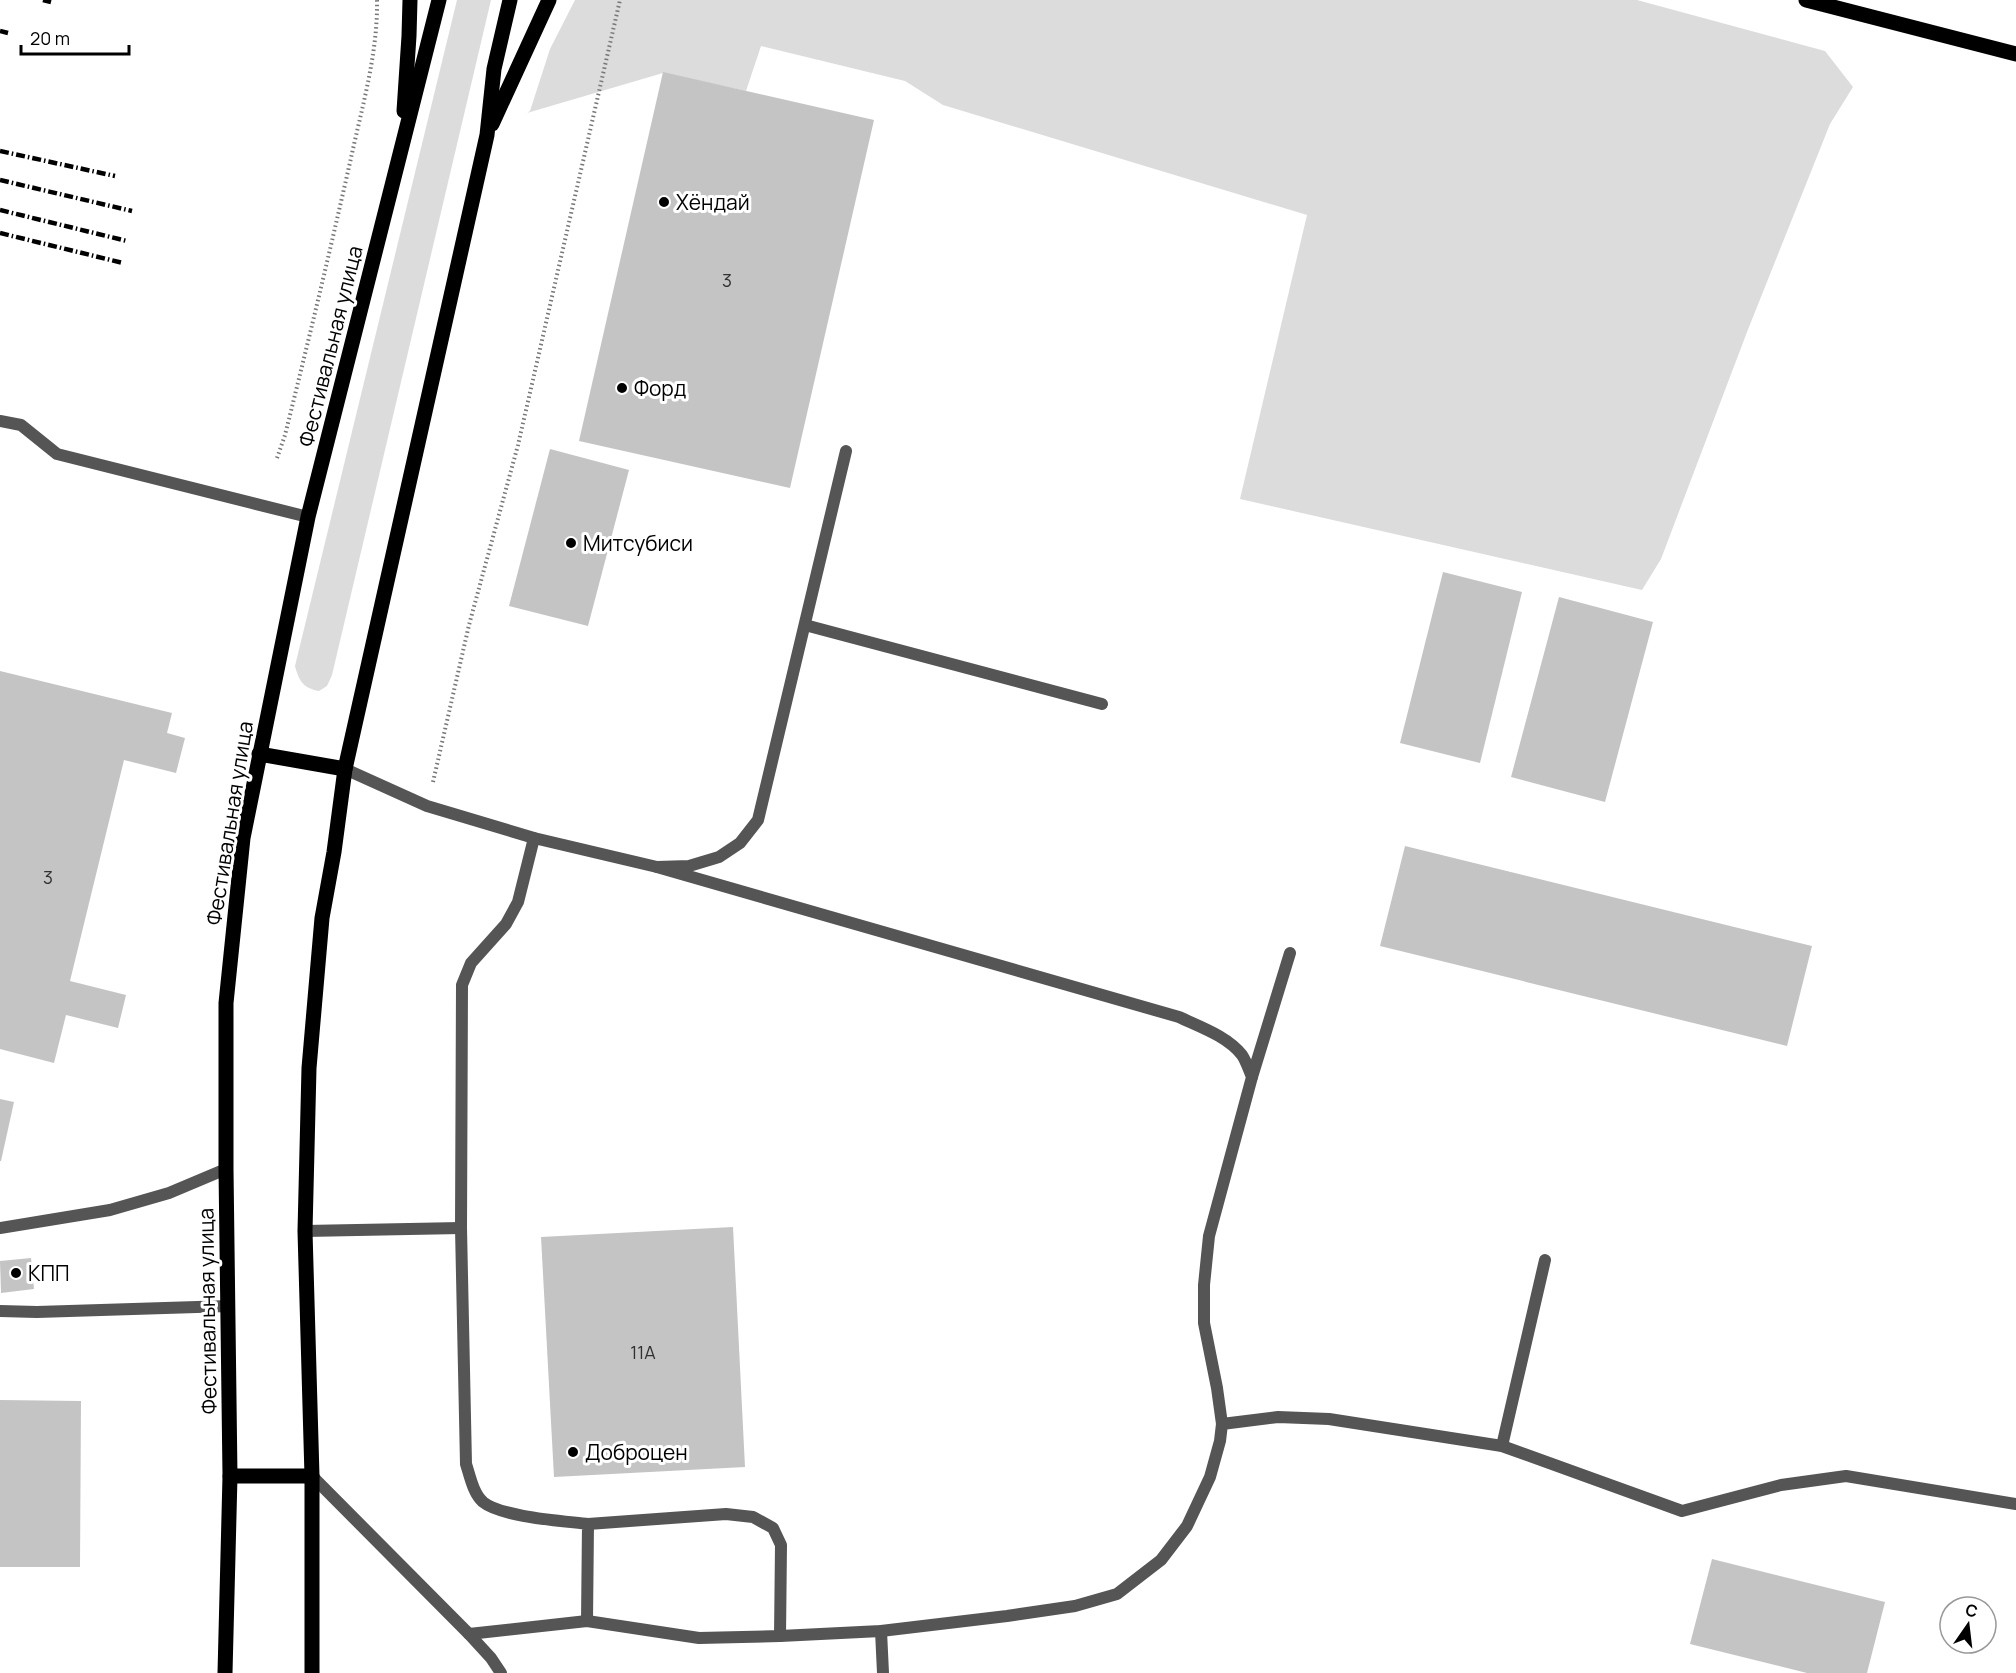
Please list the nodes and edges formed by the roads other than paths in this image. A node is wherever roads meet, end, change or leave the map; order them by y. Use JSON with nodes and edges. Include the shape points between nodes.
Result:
{"nodes":[{"id":1,"x":410,"y":0,"type":"edge"},
{"id":2,"x":439,"y":0,"type":"edge"},
{"id":3,"x":510,"y":0,"type":"edge"},
{"id":4,"x":549,"y":0,"type":"edge"},
{"id":5,"x":1806,"y":0,"type":"edge"},
{"id":6,"x":2016,"y":54,"type":"edge"},
{"id":7,"x":487,"y":135,"type":"junction"},
{"id":8,"x":401,"y":152,"type":"junction"},
{"id":9,"x":0,"y":421,"type":"edge"},
{"id":10,"x":846,"y":451,"type":"dead end"},
{"id":11,"x":308,"y":517,"type":"junction"},
{"id":12,"x":806,"y":625,"type":"junction"},
{"id":13,"x":1102,"y":704,"type":"dead end"},
{"id":14,"x":259,"y":754,"type":"junction"},
{"id":15,"x":345,"y":769,"type":"junction"},
{"id":16,"x":534,"y":838,"type":"junction"},
{"id":17,"x":657,"y":867,"type":"junction"},
{"id":18,"x":1290,"y":953,"type":"dead end"},
{"id":19,"x":1252,"y":1077,"type":"junction"},
{"id":20,"x":226,"y":1169,"type":"junction"},
{"id":21,"x":0,"y":1228,"type":"edge"},
{"id":22,"x":461,"y":1228,"type":"junction"},
{"id":23,"x":305,"y":1231,"type":"junction"},
{"id":24,"x":1545,"y":1260,"type":"dead end"},
{"id":25,"x":229,"y":1306,"type":"junction"},
{"id":26,"x":0,"y":1311,"type":"edge"},
{"id":27,"x":1222,"y":1424,"type":"junction"},
{"id":28,"x":1502,"y":1446,"type":"junction"},
{"id":29,"x":230,"y":1476,"type":"junction"},
{"id":30,"x":312,"y":1476,"type":"junction"},
{"id":31,"x":2016,"y":1504,"type":"edge"},
{"id":32,"x":588,"y":1524,"type":"junction"},
{"id":33,"x":587,"y":1621,"type":"junction"},
{"id":34,"x":881,"y":1631,"type":"junction"},
{"id":35,"x":469,"y":1634,"type":"junction"},
{"id":36,"x":780,"y":1636,"type":"junction"},
{"id":37,"x":225,"y":1673,"type":"edge"},
{"id":38,"x":312,"y":1673,"type":"edge"},
{"id":39,"x":501,"y":1673,"type":"edge"},
{"id":40,"x":883,"y":1673,"type":"edge"}],
"edges":[{"from":1,"to":8,"type":"main road"},
{"from":2,"to":8,"type":"main road","name":"Фестивальная улица"},
{"from":3,"to":7,"type":"main road","via":[[494,69]]},
{"from":4,"to":7,"type":"main road"},
{"from":5,"to":6,"type":"main road"},
{"from":7,"to":15,"type":"main road"},
{"from":8,"to":11,"type":"main road","name":"Фестивальная улица"},
{"from":9,"to":11,"type":"lane","via":[[21,425],[57,454]]},
{"from":10,"to":12,"type":"lane"},
{"from":11,"to":14,"type":"main road","name":"Фестивальная улица"},
{"from":12,"to":13,"type":"lane"},
{"from":12,"to":17,"type":"lane","via":[[758,820],[740,843],[719,856],[689,866]]},
{"from":14,"to":15,"type":"main road"},
{"from":14,"to":20,"type":"main road","name":"Фестивальная улица","via":[[243,838],[226,1003]]},
{"from":15,"to":16,"type":"lane","via":[[427,806]]},
{"from":15,"to":23,"type":"main road","via":[[314,990]]},
{"from":16,"to":17,"type":"lane"},
{"from":16,"to":22,"type":"lane","via":[[518,902],[506,924],[471,963],[462,985]]},
{"from":17,"to":19,"type":"lane","via":[[1179,1017],[1231,1044],[1243,1056]]},
{"from":18,"to":19,"type":"lane"},
{"from":19,"to":27,"type":"lane","via":[[1209,1236],[1204,1285],[1204,1323]]},
{"from":20,"to":21,"type":"lane","via":[[169,1193],[110,1210]]},
{"from":20,"to":25,"type":"main road","name":"Фестивальная улица"},
{"from":22,"to":23,"type":"lane"},
{"from":22,"to":32,"type":"lane","via":[[466,1464],[473,1486],[483,1502],[503,1511]]},
{"from":23,"to":30,"type":"main road"},
{"from":24,"to":28,"type":"lane"},
{"from":25,"to":26,"type":"lane"},
{"from":25,"to":29,"type":"main road","name":"Фестивальная улица"},
{"from":27,"to":28,"type":"lane","via":[[1278,1417],[1329,1419]]},
{"from":27,"to":34,"type":"lane","via":[[1210,1477],[1187,1526],[1161,1560],[1117,1594],[1075,1606]]},
{"from":28,"to":31,"type":"lane","via":[[1682,1511],[1781,1485],[1846,1476]]},
{"from":29,"to":30,"type":"main road"},
{"from":29,"to":37,"type":"main road","name":"Фестивальная улица"},
{"from":30,"to":35,"type":"lane"},
{"from":30,"to":38,"type":"main road"},
{"from":32,"to":33,"type":"lane"},
{"from":32,"to":36,"type":"lane","via":[[726,1514],[753,1517],[773,1528],[781,1545]]},
{"from":33,"to":35,"type":"lane"},
{"from":33,"to":36,"type":"lane","via":[[699,1638]]},
{"from":34,"to":36,"type":"lane"},
{"from":34,"to":40,"type":"lane"},
{"from":35,"to":39,"type":"lane"}]}
